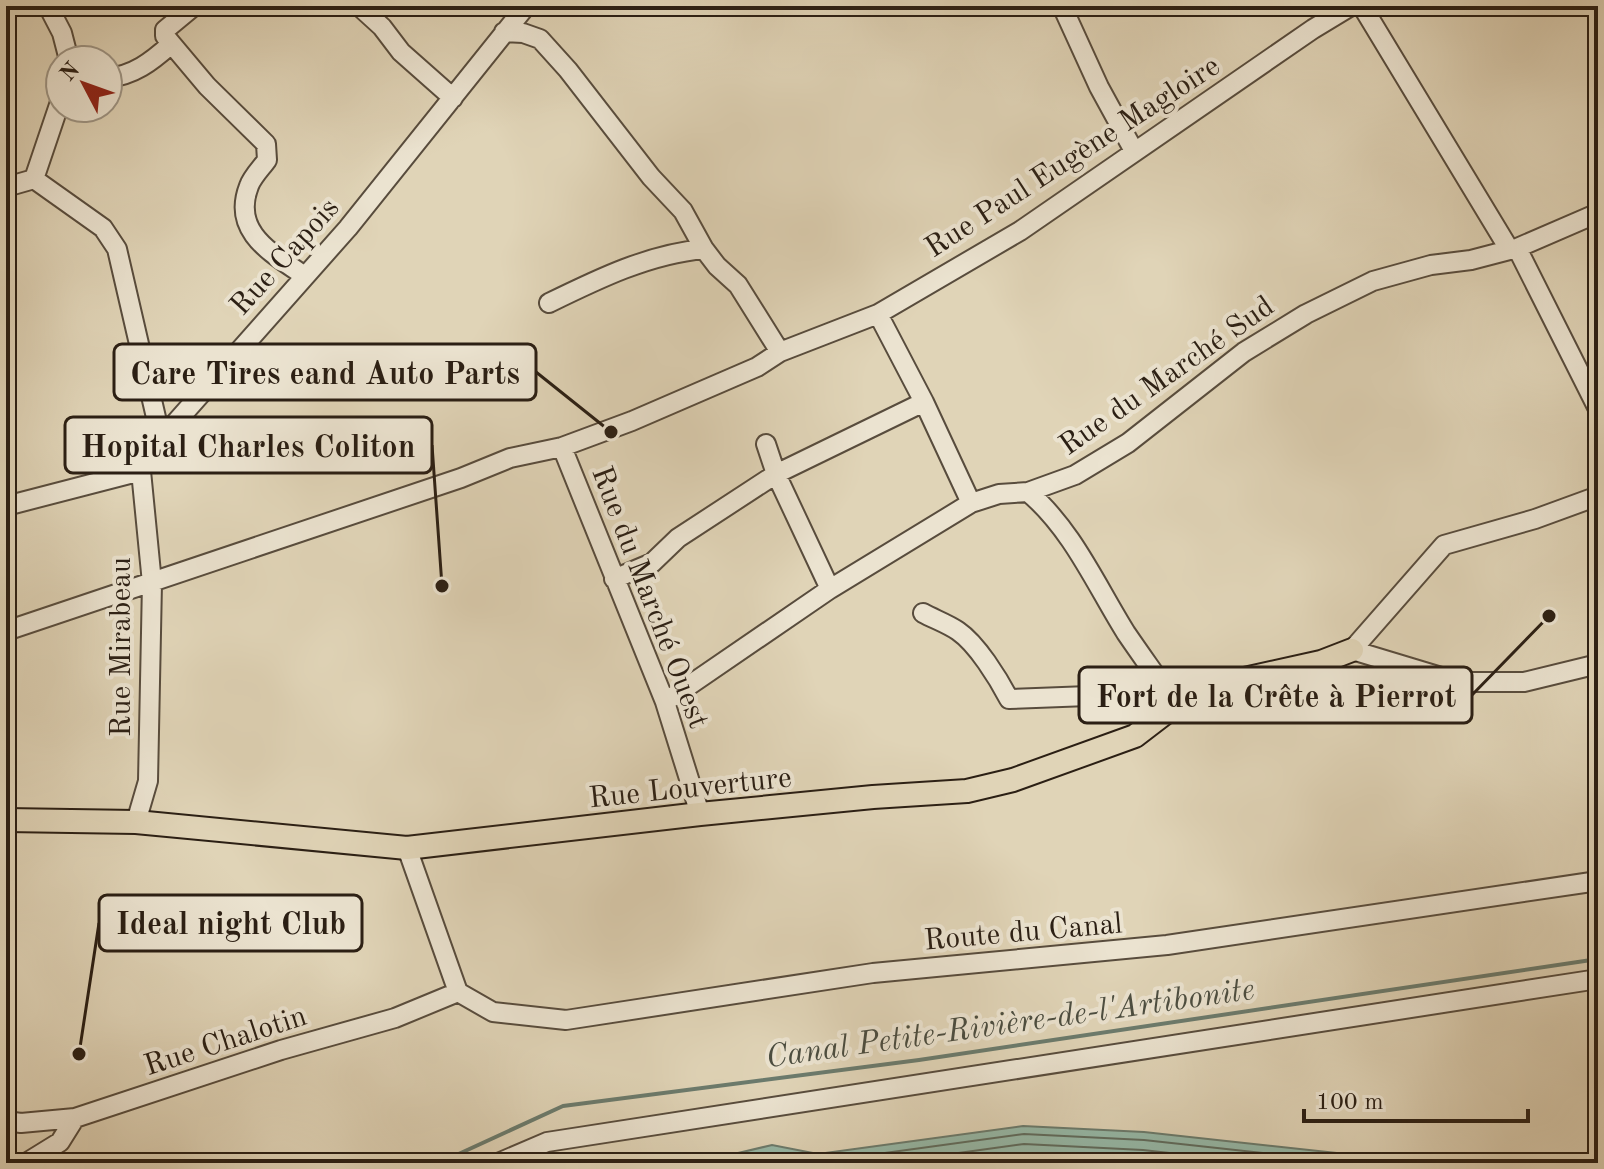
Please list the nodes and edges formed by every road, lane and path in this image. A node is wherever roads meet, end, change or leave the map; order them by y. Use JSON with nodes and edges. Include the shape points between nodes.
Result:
{"nodes":[{"id":1,"x":48,"y":6,"type":"edge"},
{"id":2,"x":194,"y":6,"type":"edge"},
{"id":3,"x":359,"y":6,"type":"edge"},
{"id":4,"x":526,"y":6,"type":"edge"},
{"id":5,"x":1062,"y":6,"type":"edge"},
{"id":6,"x":1351,"y":6,"type":"edge"},
{"id":7,"x":1362,"y":6,"type":"edge"},
{"id":8,"x":504,"y":32,"type":"junction"},
{"id":9,"x":65,"y":44,"type":"edge"},
{"id":10,"x":170,"y":45,"type":"junction"},
{"id":11,"x":124,"y":75,"type":"edge"},
{"id":12,"x":453,"y":98,"type":"junction"},
{"id":13,"x":53,"y":124,"type":"edge"},
{"id":14,"x":1134,"y":151,"type":"junction"},
{"id":15,"x":34,"y":179,"type":"junction"},
{"id":16,"x":6,"y":187,"type":"edge"},
{"id":17,"x":1598,"y":213,"type":"edge"},
{"id":18,"x":704,"y":249,"type":"junction"},
{"id":19,"x":1513,"y":249,"type":"junction"},
{"id":20,"x":303,"y":275,"type":"junction"},
{"id":21,"x":549,"y":303,"type":"dead end"},
{"id":22,"x":878,"y":314,"type":"junction"},
{"id":23,"x":780,"y":352,"type":"junction"},
{"id":24,"x":924,"y":402,"type":"junction"},
{"id":25,"x":1598,"y":409,"type":"edge"},
{"id":26,"x":161,"y":439,"type":"junction"},
{"id":27,"x":766,"y":444,"type":"dead end"},
{"id":28,"x":562,"y":447,"type":"junction"},
{"id":29,"x":141,"y":471,"type":"junction"},
{"id":30,"x":776,"y":474,"type":"junction"},
{"id":31,"x":1028,"y":492,"type":"junction"},
{"id":32,"x":1598,"y":496,"type":"edge"},
{"id":33,"x":971,"y":503,"type":"junction"},
{"id":34,"x":6,"y":506,"type":"edge"},
{"id":35,"x":614,"y":579,"type":"junction"},
{"id":36,"x":152,"y":583,"type":"junction"},
{"id":37,"x":830,"y":589,"type":"junction"},
{"id":38,"x":923,"y":613,"type":"dead end"},
{"id":39,"x":6,"y":631,"type":"edge"},
{"id":40,"x":1352,"y":650,"type":"junction"},
{"id":41,"x":1598,"y":664,"type":"edge"},
{"id":42,"x":1172,"y":698,"type":"junction"},
{"id":43,"x":665,"y":702,"type":"junction"},
{"id":44,"x":700,"y":814,"type":"junction"},
{"id":45,"x":6,"y":820,"type":"edge"},
{"id":46,"x":136,"y":822,"type":"junction"},
{"id":47,"x":407,"y":848,"type":"junction"},
{"id":48,"x":1598,"y":881,"type":"edge"},
{"id":49,"x":1598,"y":979,"type":"edge"},
{"id":50,"x":458,"y":992,"type":"junction"},
{"id":51,"x":75,"y":1118,"type":"junction"},
{"id":52,"x":6,"y":1121,"type":"edge"},
{"id":53,"x":26,"y":1163,"type":"edge"},
{"id":54,"x":498,"y":1163,"type":"edge"}],
"edges":[{"from":1,"to":9,"type":"street"},
{"from":2,"to":10,"type":"street","via":[[165,30]]},
{"from":3,"to":12,"type":"street"},
{"from":4,"to":8,"type":"street","name":"Rue Capois"},
{"from":5,"to":14,"type":"street"},
{"from":6,"to":14,"type":"street","name":"Rue Paul Eugène Magloire"},
{"from":7,"to":19,"type":"street"},
{"from":8,"to":12,"type":"street","name":"Rue Capois"},
{"from":8,"to":18,"type":"street","via":[[540,39],[554,54],[683,211]]},
{"from":10,"to":11,"type":"street"},
{"from":10,"to":20,"type":"street","via":[[266,144],[267,160],[249,185],[248,227],[257,242]]},
{"from":12,"to":20,"type":"street","name":"Rue Capois"},
{"from":13,"to":15,"type":"street"},
{"from":14,"to":22,"type":"street","name":"Rue Paul Eugène Magloire","via":[[1020,231]]},
{"from":15,"to":16,"type":"street"},
{"from":15,"to":26,"type":"street","via":[[103,228],[117,249]]},
{"from":17,"to":19,"type":"street","name":"Rue du Marché Sud"},
{"from":18,"to":21,"type":"street","via":[[611,272]]},
{"from":18,"to":23,"type":"street","via":[[738,285]]},
{"from":19,"to":25,"type":"street"},
{"from":19,"to":31,"type":"street","name":"Rue du Marché Sud","via":[[1373,281],[1331,301],[1244,352],[1128,443],[1075,475]]},
{"from":20,"to":26,"type":"street","name":"Rue Capois"},
{"from":22,"to":23,"type":"street","name":"Rue Paul Eugène Magloire"},
{"from":22,"to":24,"type":"street"},
{"from":23,"to":28,"type":"street","name":"Rue Paul Eugène Magloire","via":[[757,367]]},
{"from":24,"to":30,"type":"street"},
{"from":24,"to":33,"type":"street"},
{"from":26,"to":29,"type":"street","name":"Rue Capois"},
{"from":27,"to":30,"type":"street"},
{"from":28,"to":35,"type":"street","name":"Rue du Marché Ouest"},
{"from":28,"to":36,"type":"street","name":"Rue Paul Eugène Magloire","via":[[510,458]]},
{"from":29,"to":34,"type":"street"},
{"from":29,"to":36,"type":"street","name":"Rue Mirabeau"},
{"from":30,"to":35,"type":"street","via":[[678,538],[652,563]]},
{"from":30,"to":37,"type":"street"},
{"from":31,"to":33,"type":"street","name":"Rue du Marché Sud"},
{"from":31,"to":42,"type":"street","via":[[1049,510]]},
{"from":32,"to":40,"type":"street","via":[[1444,545]]},
{"from":33,"to":37,"type":"street","name":"Rue du Marché Sud"},
{"from":35,"to":43,"type":"street","name":"Rue du Marché Ouest"},
{"from":36,"to":39,"type":"street","name":"Rue Paul Eugène Magloire"},
{"from":36,"to":46,"type":"street","name":"Rue Mirabeau","via":[[148,781]]},
{"from":37,"to":43,"type":"street","name":"Rue du Marché Sud"},
{"from":38,"to":42,"type":"street","via":[[967,639],[1009,699],[1138,690]]},
{"from":40,"to":41,"type":"street","via":[[1458,682],[1524,682]]},
{"from":40,"to":42,"type":"main road","name":"Rue Louverture"},
{"from":42,"to":44,"type":"main road","name":"Rue Louverture","via":[[1135,736],[1013,780],[967,791]]},
{"from":43,"to":44,"type":"street","name":"Rue du Marché Ouest"},
{"from":44,"to":47,"type":"main road","name":"Rue Louverture"},
{"from":45,"to":46,"type":"main road","name":"Rue Louverture"},
{"from":46,"to":47,"type":"main road","name":"Rue Louverture"},
{"from":47,"to":50,"type":"street"},
{"from":48,"to":50,"type":"street","name":"Route du Canal","via":[[1167,945],[873,973],[566,1020],[493,1012]]},
{"from":49,"to":54,"type":"street","via":[[547,1142]]},
{"from":50,"to":51,"type":"street","name":"Rue Chalotin","via":[[395,1018]]},
{"from":51,"to":52,"type":"street","name":"Rue Chalotin"},
{"from":51,"to":53,"type":"street","via":[[60,1142]]}]}
